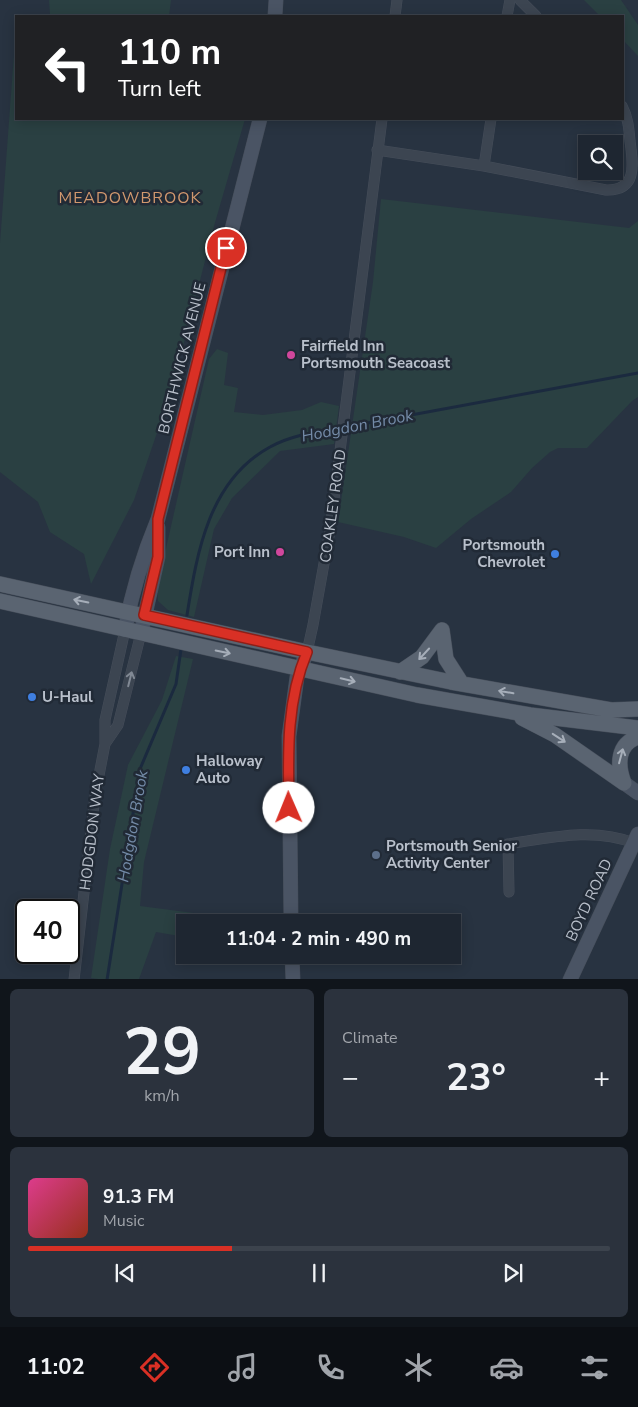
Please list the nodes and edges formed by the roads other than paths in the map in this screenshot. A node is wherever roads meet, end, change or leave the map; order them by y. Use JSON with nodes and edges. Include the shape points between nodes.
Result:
{"nodes":[{"id":1,"x":276,"y":0,"type":"edge"},
{"id":2,"x":397,"y":0,"type":"edge"},
{"id":3,"x":510,"y":0,"type":"edge"},
{"id":4,"x":520,"y":0,"type":"edge"},
{"id":5,"x":275,"y":15,"type":"edge"},
{"id":6,"x":395,"y":15,"type":"edge"},
{"id":7,"x":507,"y":15,"type":"edge"},
{"id":8,"x":535,"y":15,"type":"edge"},
{"id":9,"x":624,"y":111,"type":"edge"},
{"id":10,"x":260,"y":120,"type":"edge"},
{"id":11,"x":382,"y":120,"type":"edge"},
{"id":12,"x":491,"y":120,"type":"edge"},
{"id":13,"x":377,"y":150,"type":"junction"},
{"id":14,"x":484,"y":166,"type":"junction"},
{"id":15,"x":158,"y":519,"type":"junction"},
{"id":16,"x":0,"y":584,"type":"edge"},
{"id":17,"x":0,"y":601,"type":"edge"},
{"id":18,"x":129,"y":611,"type":"junction"},
{"id":19,"x":144,"y":615,"type":"junction"},
{"id":20,"x":126,"y":630,"type":"junction"},
{"id":21,"x":141,"y":633,"type":"junction"},
{"id":22,"x":307,"y":652,"type":"junction"},
{"id":23,"x":300,"y":669,"type":"junction"},
{"id":24,"x":400,"y":672,"type":"junction"},
{"id":25,"x":462,"y":684,"type":"junction"},
{"id":26,"x":499,"y":709,"type":"junction"},
{"id":27,"x":638,"y":709,"type":"edge"},
{"id":28,"x":638,"y":728,"type":"edge"},
{"id":29,"x":638,"y":737,"type":"edge"},
{"id":30,"x":105,"y":744,"type":"junction"},
{"id":31,"x":624,"y":783,"type":"junction"},
{"id":32,"x":638,"y":793,"type":"edge"},
{"id":33,"x":636,"y":839,"type":"edge"},
{"id":34,"x":510,"y":892,"type":"dead end"},
{"id":35,"x":291,"y":914,"type":"edge"},
{"id":36,"x":292,"y":964,"type":"edge"},
{"id":37,"x":74,"y":979,"type":"edge"},
{"id":38,"x":293,"y":979,"type":"edge"},
{"id":39,"x":570,"y":979,"type":"edge"}],
"edges":[{"from":1,"to":5,"type":"street"},
{"from":2,"to":6,"type":"street"},
{"from":3,"to":7,"type":"street"},
{"from":4,"to":8,"type":"street"},
{"from":9,"to":14,"type":"street","via":[[632,176],[626,186],[616,190]]},
{"from":10,"to":15,"type":"street","name":"BORTHWICK AVENUE"},
{"from":11,"to":13,"type":"street","name":"COAKLEY ROAD"},
{"from":12,"to":14,"type":"street"},
{"from":13,"to":14,"type":"street"},
{"from":13,"to":22,"type":"street","name":"COAKLEY ROAD","via":[[341,446],[325,560]]},
{"from":15,"to":18,"type":"street","name":"BORTHWICK AVENUE","via":[[144,552]]},
{"from":15,"to":19,"type":"street","name":"BORTHWICK AVENUE","via":[[158,557]]},
{"from":18,"to":16,"type":"main road","one_way":true},
{"from":17,"to":20,"type":"main road"},
{"from":18,"to":19,"type":"main road"},
{"from":18,"to":20,"type":"street","name":"BORTHWICK AVENUE"},
{"from":19,"to":21,"type":"street","name":"BORTHWICK AVENUE"},
{"from":19,"to":22,"type":"main road"},
{"from":20,"to":21,"type":"main road"},
{"from":20,"to":30,"type":"street","name":"HODGDON WAY","via":[[105,720]]},
{"from":21,"to":23,"type":"main road","one_way":true},
{"from":30,"to":21,"type":"street","name":"HODGDON WAY","one_way":true,"via":[[118,725]]},
{"from":22,"to":23,"type":"street"},
{"from":22,"to":24,"type":"main road"},
{"from":23,"to":26,"type":"main road","one_way":true},
{"from":23,"to":35,"type":"street","via":[[289,736]]},
{"from":24,"to":25,"type":"main road"},
{"from":25,"to":24,"type":"main road","one_way":true,"via":[[446,659],[442,630],[422,657]]},
{"from":27,"to":25,"type":"main road","one_way":true,"via":[[611,710]]},
{"from":26,"to":28,"type":"main road"},
{"from":26,"to":31,"type":"main road","one_way":true,"via":[[555,736]]},
{"from":31,"to":29,"type":"main road","one_way":true,"via":[[620,772],[621,753],[632,739]]},
{"from":30,"to":37,"type":"street","name":"HODGDON WAY","via":[[95,796]]},
{"from":31,"to":32,"type":"street"},
{"from":33,"to":34,"type":"street","via":[[588,834],[508,844]]},
{"from":33,"to":39,"type":"street","name":"BOYD ROAD"},
{"from":36,"to":38,"type":"street"}]}
